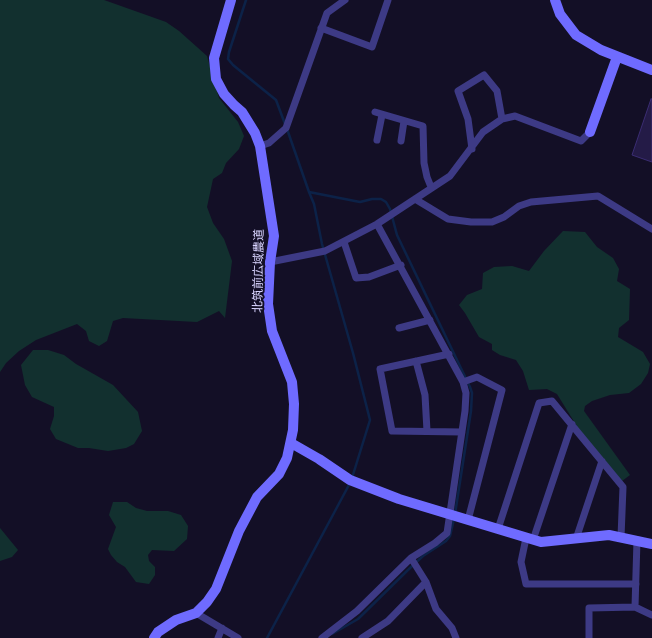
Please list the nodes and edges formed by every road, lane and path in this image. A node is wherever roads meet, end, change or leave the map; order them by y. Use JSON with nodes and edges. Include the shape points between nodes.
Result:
{"nodes":[{"id":1,"x":231,"y":0,"type":"edge"},
{"id":2,"x":345,"y":0,"type":"edge"},
{"id":3,"x":388,"y":0,"type":"edge"},
{"id":4,"x":555,"y":0,"type":"edge"},
{"id":5,"x":321,"y":28,"type":"junction"},
{"id":6,"x":617,"y":57,"type":"junction"},
{"id":7,"x":652,"y":70,"type":"edge"},
{"id":8,"x":502,"y":119,"type":"junction"},
{"id":9,"x":404,"y":121,"type":"junction"},
{"id":10,"x":590,"y":132,"type":"joint"},
{"id":11,"x":377,"y":140,"type":"dead end"},
{"id":12,"x":401,"y":141,"type":"dead end"},
{"id":13,"x":260,"y":146,"type":"junction"},
{"id":14,"x":472,"y":149,"type":"junction"},
{"id":15,"x":431,"y":188,"type":"junction"},
{"id":16,"x":415,"y":199,"type":"junction"},
{"id":17,"x":377,"y":224,"type":"junction"},
{"id":18,"x":652,"y":229,"type":"edge"},
{"id":19,"x":344,"y":242,"type":"junction"},
{"id":20,"x":270,"y":262,"type":"junction"},
{"id":21,"x":401,"y":266,"type":"junction"},
{"id":22,"x":430,"y":320,"type":"junction"},
{"id":23,"x":399,"y":328,"type":"dead end"},
{"id":24,"x":449,"y":354,"type":"junction"},
{"id":25,"x":416,"y":361,"type":"junction"},
{"id":26,"x":463,"y":382,"type":"junction"},
{"id":27,"x":572,"y":424,"type":"junction"},
{"id":28,"x":426,"y":431,"type":"junction"},
{"id":29,"x":462,"y":432,"type":"junction"},
{"id":30,"x":291,"y":443,"type":"junction"},
{"id":31,"x":602,"y":461,"type":"junction"},
{"id":32,"x":450,"y":514,"type":"junction"},
{"id":33,"x":468,"y":520,"type":"junction"},
{"id":34,"x":498,"y":529,"type":"junction"},
{"id":35,"x":621,"y":537,"type":"junction"},
{"id":36,"x":576,"y":538,"type":"junction"},
{"id":37,"x":529,"y":539,"type":"junction"},
{"id":38,"x":637,"y":540,"type":"junction"},
{"id":39,"x":652,"y":544,"type":"edge"},
{"id":40,"x":411,"y":558,"type":"junction"},
{"id":41,"x":426,"y":582,"type":"junction"},
{"id":42,"x":636,"y":584,"type":"junction"},
{"id":43,"x":635,"y":607,"type":"junction"},
{"id":44,"x":196,"y":613,"type":"junction"},
{"id":45,"x":652,"y":615,"type":"edge"},
{"id":46,"x":222,"y":628,"type":"junction"},
{"id":47,"x":154,"y":638,"type":"edge"},
{"id":48,"x":218,"y":638,"type":"edge"},
{"id":49,"x":238,"y":638,"type":"edge"},
{"id":50,"x":322,"y":638,"type":"edge"},
{"id":51,"x":362,"y":638,"type":"edge"},
{"id":52,"x":456,"y":638,"type":"edge"},
{"id":53,"x":588,"y":638,"type":"edge"}],
"edges":[{"from":1,"to":13,"type":"street","name":"北筑前広域農道","via":[[214,58],[216,78],[224,94],[242,112]]},
{"from":2,"to":5,"type":"street","via":[[327,12]]},
{"from":3,"to":5,"type":"street","via":[[372,47]]},
{"from":4,"to":6,"type":"street","via":[[560,14],[576,35]]},
{"from":5,"to":13,"type":"street","via":[[286,128],[269,143]]},
{"from":6,"to":7,"type":"street"},
{"from":6,"to":10,"type":"street"},
{"from":8,"to":10,"type":"street","via":[[515,116],[581,141]]},
{"from":8,"to":14,"type":"street","via":[[483,132]]},
{"from":8,"to":14,"type":"street","via":[[497,91],[484,75],[458,91],[468,119]]},
{"from":9,"to":11,"type":"street","via":[[379,113]]},
{"from":9,"to":12,"type":"street"},
{"from":9,"to":15,"type":"street","via":[[423,126],[424,163]]},
{"from":13,"to":20,"type":"street","name":"北筑前広域農道","via":[[274,236]]},
{"from":14,"to":15,"type":"street","via":[[450,176]]},
{"from":15,"to":16,"type":"street"},
{"from":16,"to":17,"type":"street"},
{"from":16,"to":18,"type":"street","via":[[448,219],[492,222],[530,202],[598,196]]},
{"from":17,"to":19,"type":"street"},
{"from":17,"to":21,"type":"street"},
{"from":19,"to":20,"type":"street","via":[[325,251]]},
{"from":19,"to":21,"type":"street","via":[[356,278]]},
{"from":20,"to":30,"type":"street","name":"北筑前広域農道","via":[[268,304],[272,331],[292,382]]},
{"from":21,"to":22,"type":"street"},
{"from":22,"to":23,"type":"street"},
{"from":22,"to":24,"type":"street"},
{"from":24,"to":25,"type":"street"},
{"from":24,"to":26,"type":"street"},
{"from":25,"to":28,"type":"street","via":[[426,394]]},
{"from":25,"to":28,"type":"street","via":[[380,369],[392,431]]},
{"from":26,"to":29,"type":"street","via":[[466,393]]},
{"from":26,"to":33,"type":"street","via":[[477,377],[502,390]]},
{"from":27,"to":31,"type":"street"},
{"from":27,"to":34,"type":"street","via":[[552,401],[539,403]]},
{"from":27,"to":37,"type":"street"},
{"from":28,"to":29,"type":"street"},
{"from":29,"to":32,"type":"street"},
{"from":30,"to":32,"type":"street","via":[[350,480],[398,499]]},
{"from":30,"to":44,"type":"street","name":"北筑前広域農道","via":[[279,474],[257,497],[243,524],[216,589]]},
{"from":31,"to":35,"type":"street","via":[[623,487]]},
{"from":31,"to":36,"type":"street"},
{"from":32,"to":33,"type":"street"},
{"from":32,"to":40,"type":"street","via":[[447,533]]},
{"from":33,"to":34,"type":"street"},
{"from":34,"to":37,"type":"street"},
{"from":35,"to":36,"type":"street"},
{"from":35,"to":38,"type":"street"},
{"from":36,"to":37,"type":"street","via":[[541,542]]},
{"from":37,"to":42,"type":"street","via":[[521,562],[526,584]]},
{"from":38,"to":39,"type":"street"},
{"from":38,"to":42,"type":"street"},
{"from":40,"to":41,"type":"street"},
{"from":40,"to":50,"type":"street","via":[[358,611]]},
{"from":41,"to":51,"type":"street","via":[[388,621]]},
{"from":41,"to":52,"type":"street","via":[[436,609]]},
{"from":42,"to":43,"type":"street"},
{"from":43,"to":45,"type":"street"},
{"from":43,"to":53,"type":"street","via":[[589,608]]},
{"from":44,"to":46,"type":"street"},
{"from":44,"to":47,"type":"street","via":[[176,620]]},
{"from":46,"to":48,"type":"street"},
{"from":46,"to":49,"type":"street"}]}
